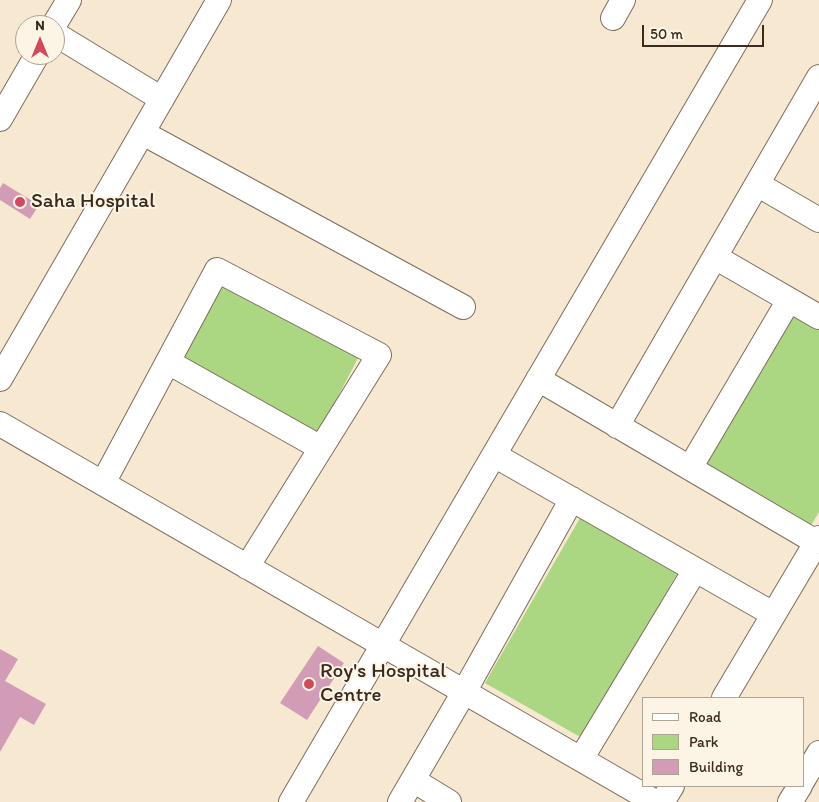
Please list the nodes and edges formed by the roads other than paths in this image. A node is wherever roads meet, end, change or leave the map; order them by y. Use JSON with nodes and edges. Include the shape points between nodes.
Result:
{"nodes":[{"id":1,"x":69,"y":0,"type":"edge"},
{"id":2,"x":202,"y":0,"type":"edge"},
{"id":3,"x":219,"y":0,"type":"edge"},
{"id":4,"x":760,"y":0,"type":"edge"},
{"id":5,"x":60,"y":15,"type":"edge"},
{"id":6,"x":65,"y":40,"type":"edge"},
{"id":7,"x":31,"y":65,"type":"edge"},
{"id":8,"x":819,"y":77,"type":"edge"},
{"id":9,"x":156,"y":95,"type":"junction"},
{"id":10,"x":0,"y":119,"type":"edge"},
{"id":11,"x":143,"y":133,"type":"junction"},
{"id":12,"x":757,"y":184,"type":"junction"},
{"id":13,"x":819,"y":220,"type":"edge"},
{"id":14,"x":715,"y":257,"type":"junction"},
{"id":15,"x":789,"y":300,"type":"junction"},
{"id":16,"x":462,"y":307,"type":"dead end"},
{"id":17,"x":819,"y":317,"type":"edge"},
{"id":18,"x":0,"y":350,"type":"edge"},
{"id":19,"x":168,"y":362,"type":"junction"},
{"id":20,"x":0,"y":379,"type":"edge"},
{"id":21,"x":538,"y":380,"type":"junction"},
{"id":22,"x":0,"y":424,"type":"edge"},
{"id":23,"x":617,"y":426,"type":"junction"},
{"id":24,"x":321,"y":448,"type":"junction"},
{"id":25,"x":494,"y":454,"type":"junction"},
{"id":26,"x":690,"y":468,"type":"junction"},
{"id":27,"x":103,"y":483,"type":"junction"},
{"id":28,"x":572,"y":499,"type":"junction"},
{"id":29,"x":818,"y":540,"type":"edge"},
{"id":30,"x":247,"y":567,"type":"junction"},
{"id":31,"x":695,"y":570,"type":"junction"},
{"id":32,"x":773,"y":614,"type":"junction"},
{"id":33,"x":383,"y":645,"type":"junction"},
{"id":34,"x":464,"y":692,"type":"junction"},
{"id":35,"x":725,"y":697,"type":"edge"},
{"id":36,"x":819,"y":753,"type":"edge"},
{"id":37,"x":580,"y":759,"type":"junction"},
{"id":38,"x":804,"y":778,"type":"edge"},
{"id":39,"x":413,"y":780,"type":"junction"},
{"id":40,"x":671,"y":787,"type":"edge"},
{"id":41,"x":799,"y":787,"type":"edge"},
{"id":42,"x":291,"y":802,"type":"edge"},
{"id":43,"x":400,"y":802,"type":"edge"},
{"id":44,"x":449,"y":802,"type":"edge"},
{"id":45,"x":655,"y":802,"type":"edge"},
{"id":46,"x":662,"y":802,"type":"edge"},
{"id":47,"x":790,"y":802,"type":"edge"}],
"edges":[{"from":1,"to":5,"type":"street"},
{"from":2,"to":9,"type":"street"},
{"from":3,"to":9,"type":"street"},
{"from":4,"to":21,"type":"street"},
{"from":6,"to":9,"type":"street"},
{"from":7,"to":10,"type":"street"},
{"from":8,"to":12,"type":"street"},
{"from":9,"to":11,"type":"street"},
{"from":9,"to":18,"type":"street"},
{"from":11,"to":16,"type":"street"},
{"from":11,"to":20,"type":"street"},
{"from":12,"to":13,"type":"street"},
{"from":12,"to":14,"type":"street"},
{"from":14,"to":15,"type":"street"},
{"from":14,"to":23,"type":"street"},
{"from":15,"to":17,"type":"street"},
{"from":15,"to":26,"type":"street"},
{"from":19,"to":24,"type":"street"},
{"from":19,"to":24,"type":"street","via":[[217,270],[378,356]]},
{"from":19,"to":27,"type":"street"},
{"from":21,"to":23,"type":"street"},
{"from":21,"to":25,"type":"street"},
{"from":22,"to":27,"type":"street"},
{"from":23,"to":26,"type":"street"},
{"from":24,"to":30,"type":"street"},
{"from":25,"to":28,"type":"street"},
{"from":25,"to":33,"type":"street"},
{"from":26,"to":29,"type":"street"},
{"from":27,"to":30,"type":"street"},
{"from":28,"to":31,"type":"street"},
{"from":28,"to":34,"type":"street"},
{"from":29,"to":32,"type":"street"},
{"from":30,"to":33,"type":"street"},
{"from":31,"to":32,"type":"street"},
{"from":31,"to":37,"type":"street"},
{"from":32,"to":35,"type":"street"},
{"from":33,"to":34,"type":"street"},
{"from":33,"to":42,"type":"street"},
{"from":34,"to":37,"type":"street"},
{"from":34,"to":39,"type":"street"},
{"from":36,"to":38,"type":"street"},
{"from":37,"to":45,"type":"street"},
{"from":39,"to":43,"type":"street"},
{"from":39,"to":44,"type":"street"},
{"from":40,"to":46,"type":"street"},
{"from":41,"to":47,"type":"street"}]}
